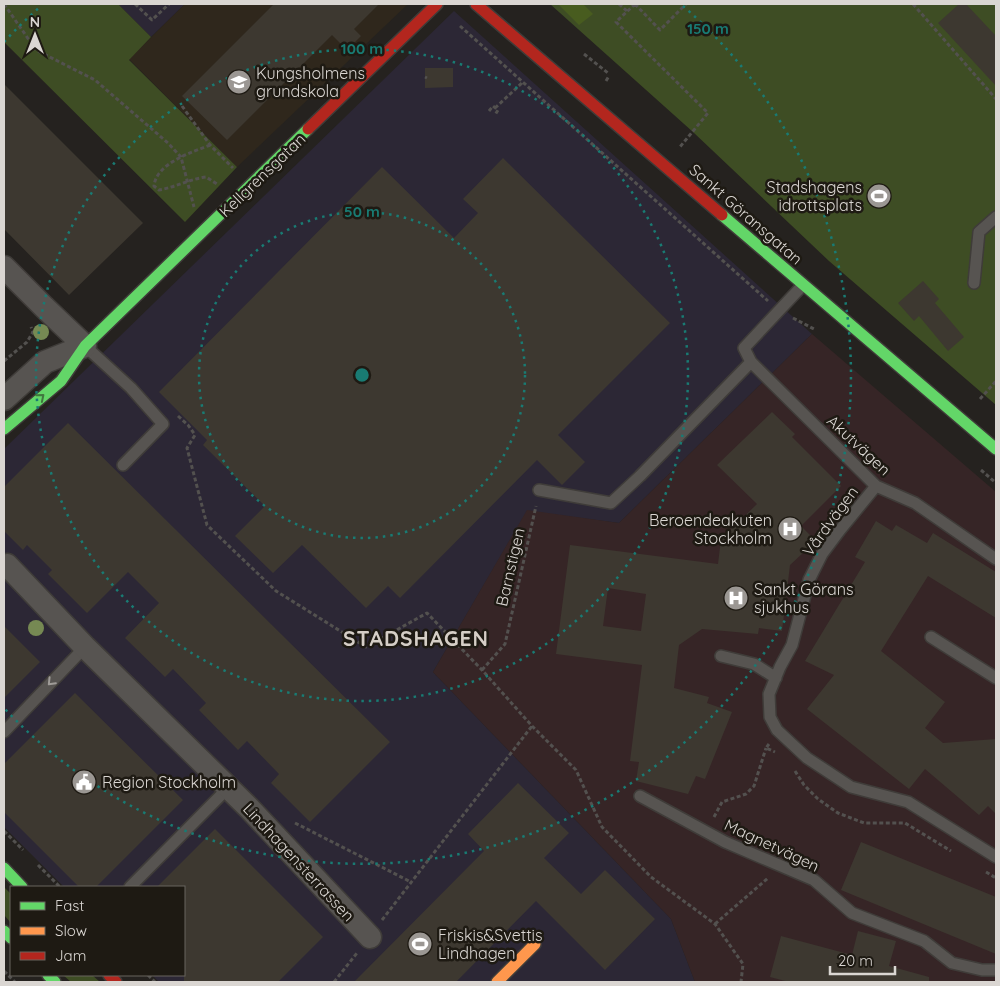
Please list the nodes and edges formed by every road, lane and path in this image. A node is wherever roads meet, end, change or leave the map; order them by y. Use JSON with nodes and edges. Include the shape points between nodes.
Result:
{"nodes":[{"id":1,"x":4,"y":4,"type":"edge"},
{"id":2,"x":135,"y":4,"type":"edge"},
{"id":3,"x":169,"y":4,"type":"edge"},
{"id":4,"x":438,"y":4,"type":"edge"},
{"id":5,"x":476,"y":4,"type":"edge"},
{"id":6,"x":619,"y":4,"type":"edge"},
{"id":7,"x":635,"y":4,"type":"edge"},
{"id":8,"x":686,"y":4,"type":"edge"},
{"id":9,"x":913,"y":4,"type":"edge"},
{"id":10,"x":627,"y":12,"type":"junction"},
{"id":11,"x":460,"y":26,"type":"dead end"},
{"id":12,"x":584,"y":54,"type":"dead end"},
{"id":13,"x":606,"y":81,"type":"dead end"},
{"id":14,"x":522,"y":82,"type":"junction"},
{"id":15,"x":996,"y":99,"type":"edge"},
{"id":16,"x":182,"y":106,"type":"dead end"},
{"id":17,"x":496,"y":108,"type":"junction"},
{"id":18,"x":489,"y":111,"type":"dead end"},
{"id":19,"x":495,"y":115,"type":"dead end"},
{"id":20,"x":684,"y":142,"type":"dead end"},
{"id":21,"x":210,"y":145,"type":"junction"},
{"id":22,"x":181,"y":157,"type":"junction"},
{"id":23,"x":233,"y":168,"type":"dead end"},
{"id":24,"x":188,"y":181,"type":"junction"},
{"id":25,"x":217,"y":184,"type":"dead end"},
{"id":26,"x":194,"y":207,"type":"dead end"},
{"id":27,"x":996,"y":217,"type":"edge"},
{"id":28,"x":4,"y":267,"type":"edge"},
{"id":29,"x":974,"y":284,"type":"dead end"},
{"id":30,"x":803,"y":285,"type":"junction"},
{"id":31,"x":778,"y":311,"type":"junction"},
{"id":32,"x":29,"y":321,"type":"dead end"},
{"id":33,"x":86,"y":346,"type":"junction"},
{"id":34,"x":4,"y":361,"type":"edge"},
{"id":35,"x":751,"y":362,"type":"junction"},
{"id":36,"x":996,"y":382,"type":"edge"},
{"id":37,"x":4,"y":399,"type":"edge"},
{"id":38,"x":980,"y":399,"type":"dead end"},
{"id":39,"x":178,"y":416,"type":"dead end"},
{"id":40,"x":4,"y":429,"type":"edge"},
{"id":41,"x":996,"y":449,"type":"edge"},
{"id":42,"x":124,"y":465,"type":"dead end"},
{"id":43,"x":876,"y":486,"type":"junction"},
{"id":44,"x":539,"y":490,"type":"joint"},
{"id":45,"x":996,"y":559,"type":"edge"},
{"id":46,"x":7,"y":565,"type":"dead end"},
{"id":47,"x":931,"y":637,"type":"dead end"},
{"id":48,"x":85,"y":647,"type":"junction"},
{"id":49,"x":721,"y":656,"type":"dead end"},
{"id":50,"x":482,"y":670,"type":"junction"},
{"id":51,"x":776,"y":678,"type":"junction"},
{"id":52,"x":996,"y":678,"type":"edge"},
{"id":53,"x":532,"y":726,"type":"junction"},
{"id":54,"x":776,"y":730,"type":"junction"},
{"id":55,"x":4,"y":732,"type":"edge"},
{"id":56,"x":766,"y":748,"type":"junction"},
{"id":57,"x":780,"y":754,"type":"dead end"},
{"id":58,"x":791,"y":764,"type":"dead end"},
{"id":59,"x":228,"y":788,"type":"junction"},
{"id":60,"x":640,"y":796,"type":"dead end"},
{"id":61,"x":722,"y":802,"type":"dead end"},
{"id":62,"x":287,"y":820,"type":"dead end"},
{"id":63,"x":955,"y":853,"type":"dead end"},
{"id":64,"x":996,"y":856,"type":"edge"},
{"id":65,"x":781,"y":866,"type":"junction"},
{"id":66,"x":4,"y":868,"type":"edge"},
{"id":67,"x":980,"y":868,"type":"dead end"},
{"id":68,"x":996,"y":878,"type":"edge"},
{"id":69,"x":411,"y":882,"type":"junction"},
{"id":70,"x":21,"y":886,"type":"edge"},
{"id":71,"x":131,"y":886,"type":"edge"},
{"id":72,"x":391,"y":908,"type":"dead end"},
{"id":73,"x":715,"y":924,"type":"junction"},
{"id":74,"x":370,"y":937,"type":"dead end"},
{"id":75,"x":535,"y":944,"type":"dead end"},
{"id":76,"x":996,"y":970,"type":"edge"},
{"id":77,"x":4,"y":971,"type":"edge"},
{"id":78,"x":15,"y":982,"type":"edge"},
{"id":79,"x":497,"y":982,"type":"edge"},
{"id":80,"x":741,"y":982,"type":"edge"}],
"edges":[{"from":1,"to":22,"type":"path","via":[[36,50],[95,80]]},
{"from":2,"to":3,"type":"path","via":[[152,20]]},
{"from":4,"to":33,"type":"street","name":"Kellgrensgatan"},
{"from":5,"to":30,"type":"street","name":"Sankt Göransgatan"},
{"from":6,"to":10,"type":"path"},
{"from":7,"to":8,"type":"path","via":[[660,30]]},
{"from":7,"to":10,"type":"path"},
{"from":9,"to":15,"type":"path"},
{"from":10,"to":20,"type":"path","via":[[616,22],[708,113]]},
{"from":11,"to":14,"type":"path"},
{"from":12,"to":13,"type":"path","via":[[609,75]]},
{"from":14,"to":17,"type":"path"},
{"from":14,"to":31,"type":"path"},
{"from":16,"to":21,"type":"path"},
{"from":17,"to":18,"type":"path","via":[[493,106]]},
{"from":17,"to":19,"type":"path"},
{"from":21,"to":22,"type":"path"},
{"from":21,"to":23,"type":"path"},
{"from":22,"to":24,"type":"path"},
{"from":22,"to":24,"type":"path","via":[[158,175],[154,186],[160,190]]},
{"from":24,"to":25,"type":"path","via":[[206,177]]},
{"from":24,"to":26,"type":"path"},
{"from":27,"to":29,"type":"lane","via":[[979,232]]},
{"from":28,"to":33,"type":"street"},
{"from":30,"to":31,"type":"lane"},
{"from":30,"to":41,"type":"street","name":"Sankt Göransgatan"},
{"from":31,"to":35,"type":"lane","name":"Akutvägen","via":[[744,348]]},
{"from":32,"to":34,"type":"path","via":[[33,332],[27,342]]},
{"from":33,"to":37,"type":"street","name":"Kellgrensgatan","via":[[45,362]]},
{"from":40,"to":33,"type":"street","name":"Kellgrensgatan","one_way":true,"via":[[61,381]]},
{"from":33,"to":42,"type":"lane","via":[[131,388],[163,424]]},
{"from":35,"to":43,"type":"lane","name":"Akutvägen"},
{"from":35,"to":44,"type":"lane","via":[[611,503]]},
{"from":36,"to":38,"type":"path"},
{"from":39,"to":50,"type":"path","via":[[195,434],[186,448],[207,525],[276,591],[366,647],[427,613]]},
{"from":43,"to":45,"type":"lane","name":"Akutvägen","via":[[914,503]]},
{"from":43,"to":51,"type":"lane","name":"Vårdvägen","via":[[822,554],[809,580],[792,646]]},
{"from":44,"to":50,"type":"path","name":"Barnstigen","via":[[505,644]]},
{"from":46,"to":48,"type":"street","name":"Lindhagensterrassen"},
{"from":47,"to":52,"type":"lane"},
{"from":48,"to":55,"type":"lane","one_way":true},
{"from":48,"to":59,"type":"street","name":"Lindhagensterrassen"},
{"from":49,"to":51,"type":"lane","via":[[754,664]]},
{"from":50,"to":53,"type":"path"},
{"from":51,"to":54,"type":"lane","name":"Vårdvägen","via":[[769,694],[770,717]]},
{"from":53,"to":69,"type":"path"},
{"from":53,"to":73,"type":"path","via":[[576,770],[602,827],[650,877]]},
{"from":54,"to":56,"type":"path"},
{"from":54,"to":64,"type":"lane","via":[[807,758],[851,787],[908,802]]},
{"from":56,"to":57,"type":"path"},
{"from":56,"to":61,"type":"path","via":[[754,786],[746,794]]},
{"from":58,"to":63,"type":"path","via":[[818,800],[838,812],[864,823],[905,823]]},
{"from":59,"to":71,"type":"lane"},
{"from":59,"to":74,"type":"street","name":"Lindhagensterrassen"},
{"from":60,"to":65,"type":"lane","name":"Magnetvägen","via":[[725,842]]},
{"from":62,"to":69,"type":"path"},
{"from":65,"to":73,"type":"path"},
{"from":65,"to":76,"type":"lane","name":"Magnetvägen","via":[[814,880],[852,914],[924,941],[952,963]]},
{"from":66,"to":70,"type":"street"},
{"from":67,"to":68,"type":"path"},
{"from":69,"to":72,"type":"path"},
{"from":73,"to":80,"type":"path","via":[[742,964]]},
{"from":75,"to":79,"type":"street"},
{"from":77,"to":78,"type":"path"}]}
